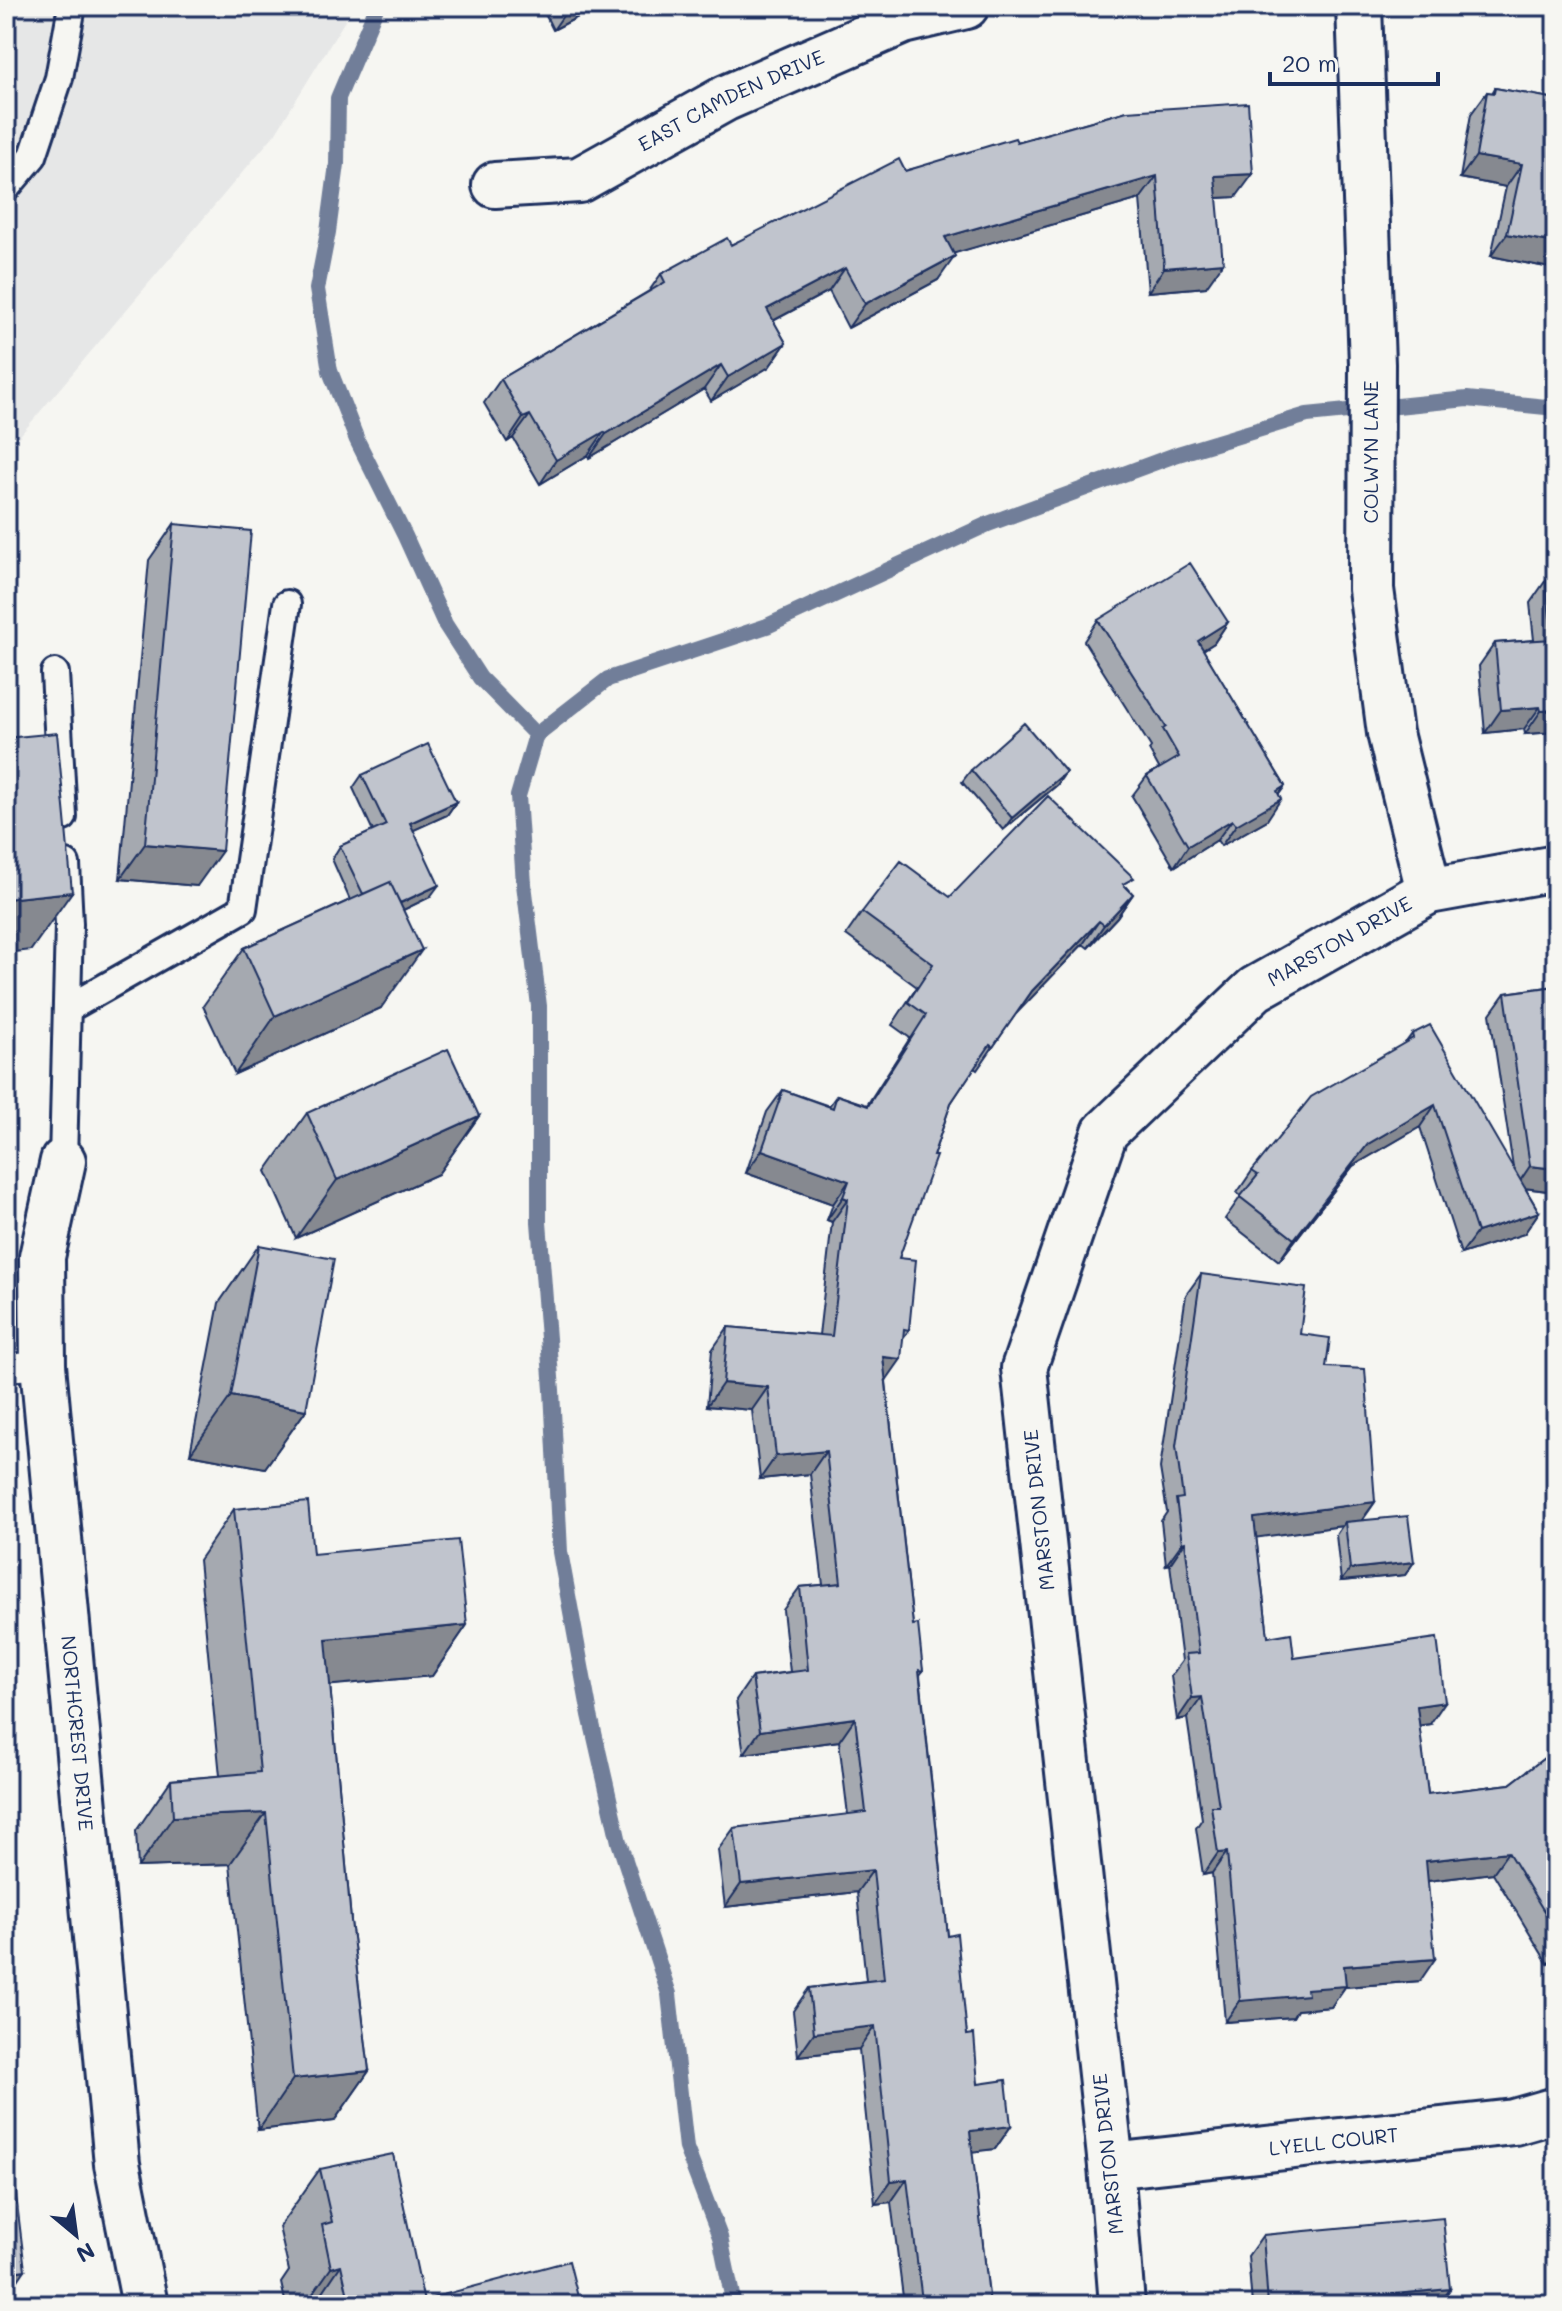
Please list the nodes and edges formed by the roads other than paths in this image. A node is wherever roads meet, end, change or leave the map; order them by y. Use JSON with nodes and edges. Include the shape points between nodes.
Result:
{"nodes":[{"id":1,"x":72,"y":6,"type":"edge"},
{"id":2,"x":966,"y":6,"type":"edge"},
{"id":3,"x":1359,"y":6,"type":"edge"},
{"id":4,"x":495,"y":185,"type":"dead end"},
{"id":5,"x":6,"y":188,"type":"edge"},
{"id":6,"x":287,"y":604,"type":"dead end"},
{"id":7,"x":55,"y":673,"type":"dead end"},
{"id":8,"x":1556,"y":868,"type":"edge"},
{"id":9,"x":1429,"y":891,"type":"junction"},
{"id":10,"x":67,"y":1009,"type":"junction"},
{"id":11,"x":63,"y":1161,"type":"joint"},
{"id":12,"x":24,"y":1366,"type":"edge"},
{"id":13,"x":1556,"y":2110,"type":"edge"},
{"id":14,"x":1111,"y":2166,"type":"junction"},
{"id":15,"x":145,"y":2305,"type":"edge"},
{"id":16,"x":1122,"y":2305,"type":"edge"}],
"edges":[{"from":1,"to":5,"type":"lane","via":[[59,78],[33,156]]},
{"from":2,"to":4,"type":"street","name":"EAST CAMDEN DRIVE","via":[[903,21],[726,98],[579,180]]},
{"from":3,"to":9,"type":"street","name":"COLWYN LANE","via":[[1372,364],[1371,589],[1390,733]]},
{"from":6,"to":10,"type":"lane","via":[[243,909]]},
{"from":7,"to":10,"type":"lane","via":[[69,924]]},
{"from":8,"to":9,"type":"street","name":"MARSTON DRIVE"},
{"from":9,"to":14,"type":"street","name":"MARSTON DRIVE","via":[[1255,989],[1105,1132],[1024,1368]]},
{"from":10,"to":11,"type":"lane"},
{"from":11,"to":12,"type":"street","name":"NORTHCREST DRIVE"},
{"from":12,"to":15,"type":"street","name":"NORTHCREST DRIVE","via":[[117,2164]]},
{"from":13,"to":14,"type":"street","name":"LYELL COURT","via":[[1514,2122]]},
{"from":14,"to":16,"type":"street","name":"MARSTON DRIVE"}]}
